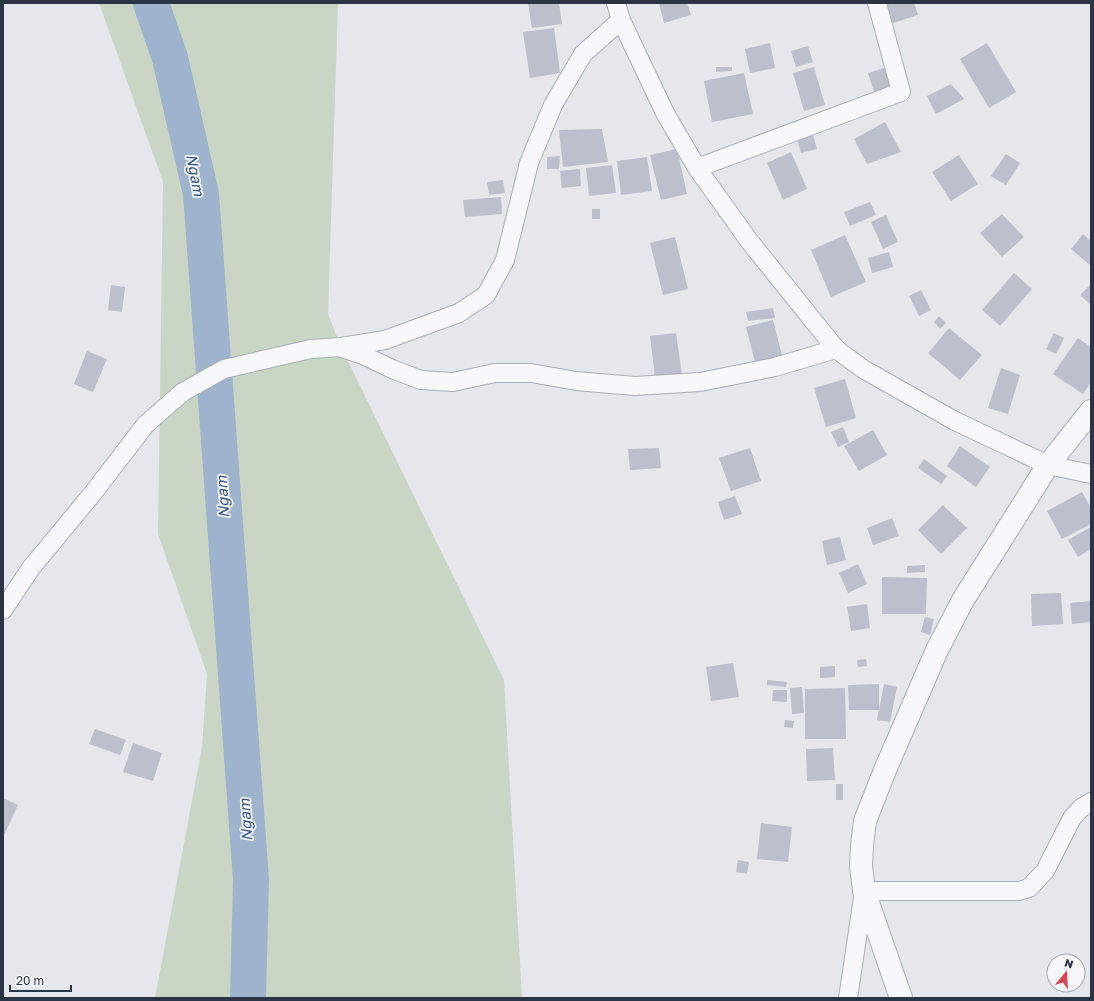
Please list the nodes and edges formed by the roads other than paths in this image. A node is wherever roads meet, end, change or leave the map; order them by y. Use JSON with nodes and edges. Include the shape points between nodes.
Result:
{"nodes":[{"id":1,"x":877,"y":3,"type":"edge"},
{"id":2,"x":618,"y":12,"type":"edge"},
{"id":3,"x":697,"y":168,"type":"junction"},
{"id":4,"x":341,"y":347,"type":"junction"},
{"id":5,"x":836,"y":349,"type":"junction"},
{"id":6,"x":1091,"y":411,"type":"edge"},
{"id":7,"x":1048,"y":465,"type":"junction"},
{"id":8,"x":1091,"y":474,"type":"edge"},
{"id":9,"x":3,"y":610,"type":"edge"},
{"id":10,"x":1091,"y":802,"type":"edge"},
{"id":11,"x":864,"y":892,"type":"junction"},
{"id":12,"x":848,"y":998,"type":"edge"},
{"id":13,"x":901,"y":998,"type":"edge"}],
"edges":[{"from":1,"to":3,"type":"street","via":[[901,92]]},
{"from":2,"to":3,"type":"street","via":[[665,113]]},
{"from":2,"to":4,"type":"street","via":[[583,54],[553,105],[529,163],[505,260],[486,295],[459,313],[425,326],[385,340]]},
{"from":3,"to":5,"type":"street","via":[[750,242]]},
{"from":4,"to":5,"type":"street","via":[[421,380],[453,382],[495,373],[531,372],[576,381],[635,386],[700,382],[775,367]]},
{"from":4,"to":9,"type":"street","via":[[311,349],[224,369],[183,392],[146,424],[31,568]]},
{"from":5,"to":7,"type":"street","via":[[863,369],[955,421]]},
{"from":6,"to":7,"type":"street"},
{"from":7,"to":8,"type":"street"},
{"from":7,"to":11,"type":"street","via":[[963,600],[937,650],[888,763],[865,821],[861,866]]},
{"from":10,"to":11,"type":"street","via":[[1072,818],[1045,871],[1029,888],[1019,891]]},
{"from":11,"to":12,"type":"street"},
{"from":11,"to":13,"type":"street"}]}
